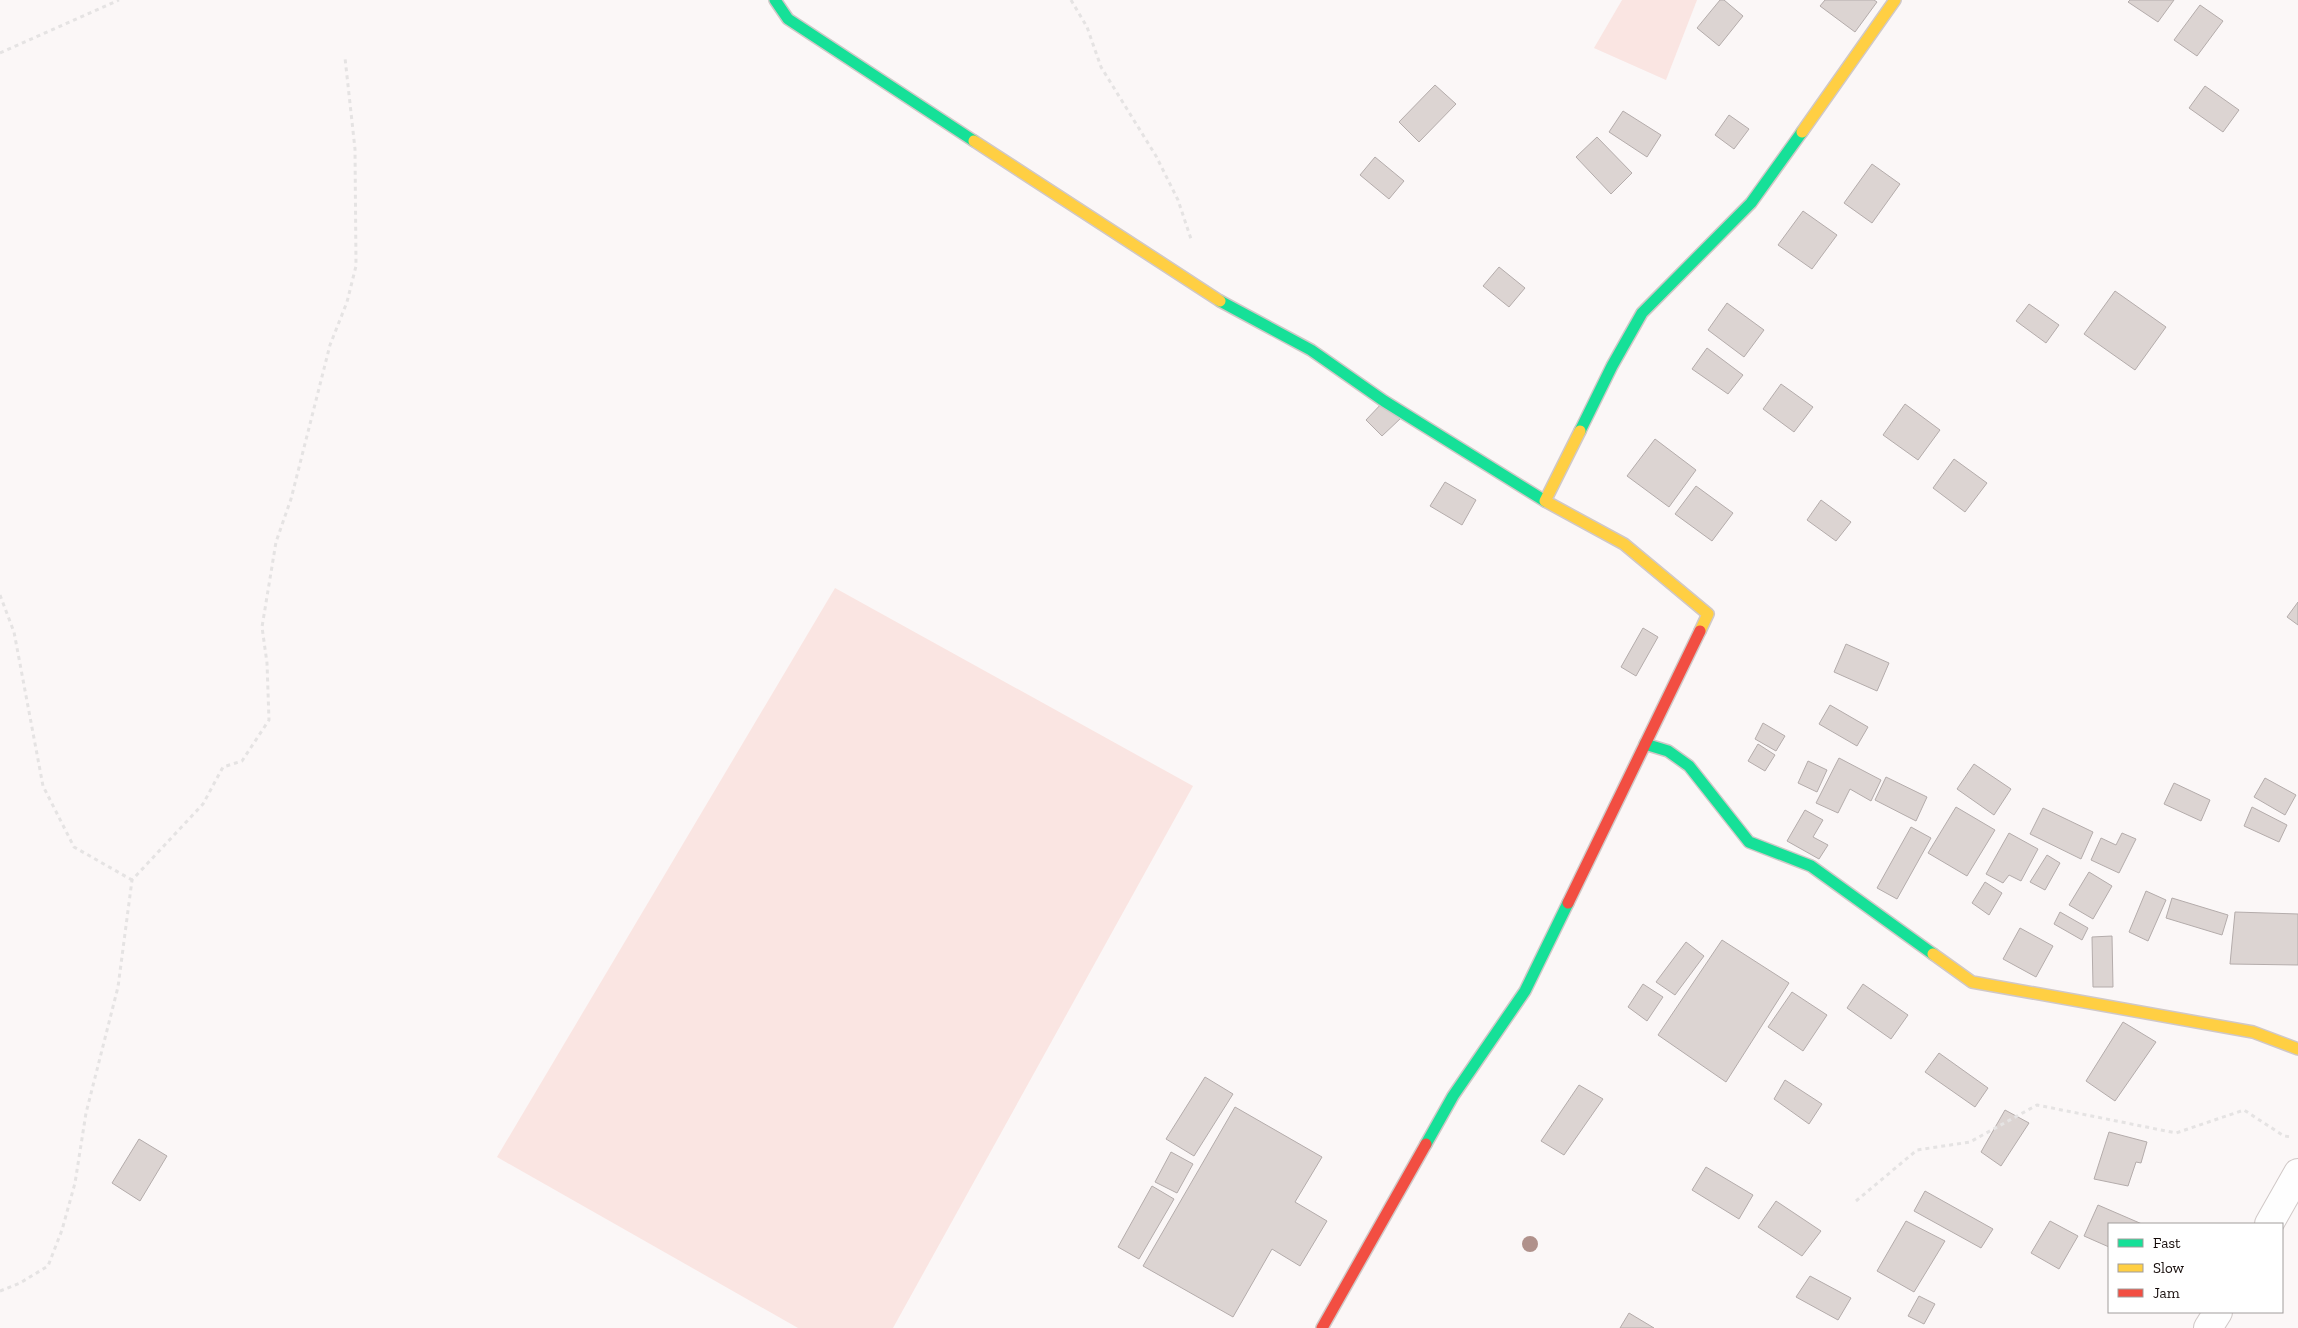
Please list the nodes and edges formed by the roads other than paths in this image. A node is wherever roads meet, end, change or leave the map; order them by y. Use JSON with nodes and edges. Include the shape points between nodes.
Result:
{"nodes":[{"id":1,"x":775,"y":0,"type":"edge"},
{"id":2,"x":1895,"y":0,"type":"edge"},
{"id":3,"x":1545,"y":500,"type":"junction"},
{"id":4,"x":1645,"y":744,"type":"junction"},
{"id":5,"x":2298,"y":1049,"type":"edge"},
{"id":6,"x":2298,"y":1173,"type":"edge"},
{"id":7,"x":2269,"y":1223,"type":"edge"},
{"id":8,"x":2217,"y":1313,"type":"edge"},
{"id":9,"x":1322,"y":1328,"type":"edge"},
{"id":10,"x":2208,"y":1328,"type":"edge"}],
"edges":[{"from":1,"to":3,"type":"street","via":[[788,19],[1121,240],[1208,295],[1311,350],[1384,401]]},
{"from":2,"to":3,"type":"street","via":[[1751,203],[1642,313]]},
{"from":3,"to":4,"type":"street","via":[[1624,544],[1708,614]]},
{"from":4,"to":5,"type":"street","via":[[1668,751],[1689,766],[1749,842],[1810,866],[1972,982],[2253,1032]]},
{"from":4,"to":9,"type":"street","via":[[1526,991],[1453,1096]]},
{"from":6,"to":7,"type":"street"},
{"from":8,"to":10,"type":"street"}]}
